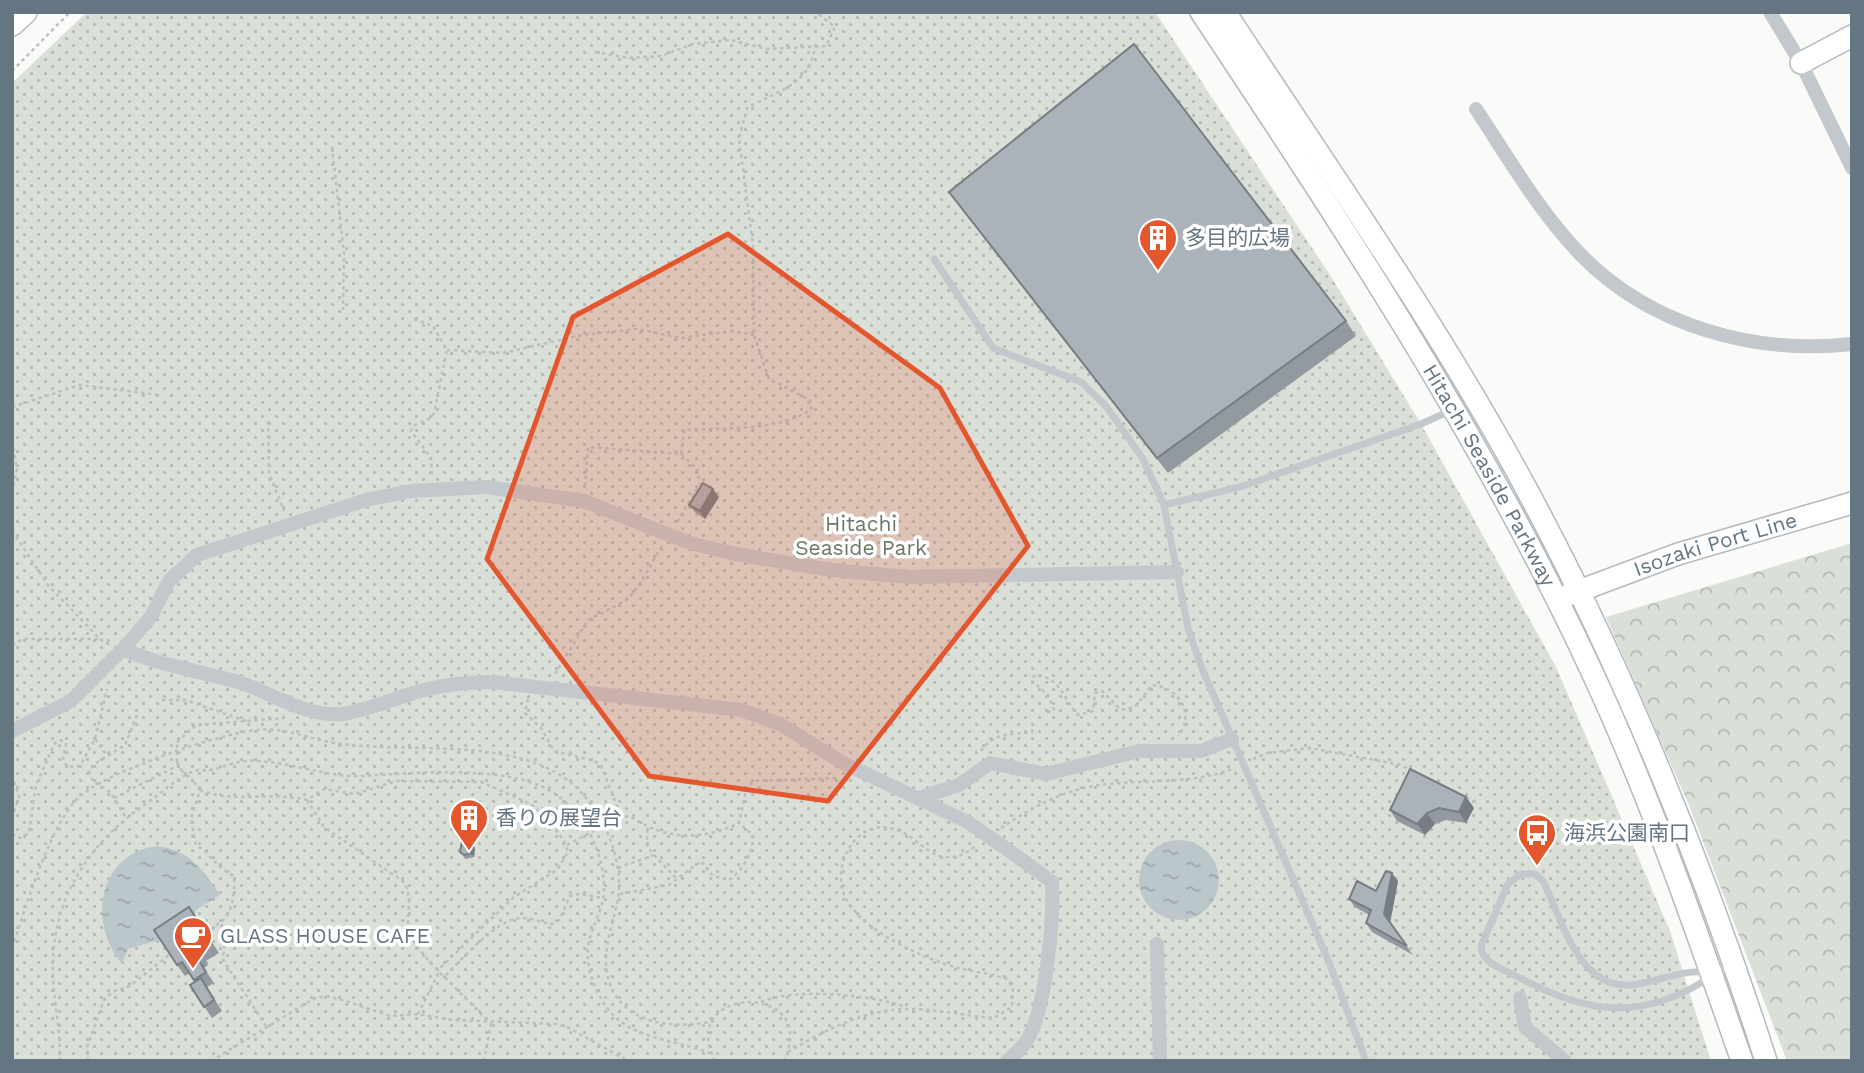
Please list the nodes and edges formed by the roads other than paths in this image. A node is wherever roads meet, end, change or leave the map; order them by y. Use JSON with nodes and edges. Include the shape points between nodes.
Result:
{"nodes":[{"id":1,"x":25,"y":12,"type":"edge"},
{"id":2,"x":1201,"y":12,"type":"edge"},
{"id":3,"x":1225,"y":12,"type":"edge"},
{"id":4,"x":1770,"y":12,"type":"edge"},
{"id":5,"x":12,"y":24,"type":"edge"},
{"id":6,"x":1852,"y":36,"type":"edge"},
{"id":7,"x":1801,"y":63,"type":"junction"},
{"id":8,"x":1476,"y":109,"type":"dead end"},
{"id":9,"x":1852,"y":168,"type":"edge"},
{"id":10,"x":934,"y":259,"type":"dead end"},
{"id":11,"x":1852,"y":344,"type":"edge"},
{"id":12,"x":1454,"y":409,"type":"junction"},
{"id":13,"x":1852,"y":503,"type":"edge"},
{"id":14,"x":1164,"y":505,"type":"junction"},
{"id":15,"x":1178,"y":572,"type":"junction"},
{"id":16,"x":1579,"y":590,"type":"junction"},
{"id":17,"x":1557,"y":599,"type":"junction"},
{"id":18,"x":123,"y":649,"type":"junction"},
{"id":19,"x":12,"y":731,"type":"edge"},
{"id":20,"x":1232,"y":739,"type":"junction"},
{"id":21,"x":919,"y":798,"type":"junction"},
{"id":22,"x":1157,"y":944,"type":"dead end"},
{"id":23,"x":1733,"y":965,"type":"junction"},
{"id":24,"x":1713,"y":972,"type":"junction"},
{"id":25,"x":1520,"y":998,"type":"dead end"},
{"id":26,"x":1007,"y":1061,"type":"edge"},
{"id":27,"x":1160,"y":1061,"type":"edge"},
{"id":28,"x":1366,"y":1061,"type":"edge"},
{"id":29,"x":1565,"y":1061,"type":"edge"},
{"id":30,"x":1742,"y":1061,"type":"edge"},
{"id":31,"x":1766,"y":1061,"type":"edge"}],
"edges":[{"from":1,"to":5,"type":"main road"},
{"from":2,"to":12,"type":"main road","name":"Hitachi Seaside Parkway","via":[[1369,266]]},
{"from":3,"to":16,"type":"main road","name":"Hitachi Seaside Parkway","via":[[1447,355],[1526,488]]},
{"from":4,"to":7,"type":"street"},
{"from":6,"to":7,"type":"main road"},
{"from":7,"to":9,"type":"street"},
{"from":8,"to":11,"type":"street","via":[[1553,223],[1599,271],[1641,301],[1674,319],[1754,342]]},
{"from":10,"to":14,"type":"lane","via":[[993,348],[1081,382],[1107,406],[1143,459]]},
{"from":12,"to":14,"type":"lane","via":[[1240,487]]},
{"from":12,"to":17,"type":"main road","name":"Hitachi Seaside Parkway"},
{"from":13,"to":16,"type":"main road","name":"Isozaki Port Line","via":[[1678,554]]},
{"from":14,"to":15,"type":"lane"},
{"from":15,"to":18,"type":"street","via":[[908,577],[831,570],[690,543],[584,501],[486,487],[411,491],[366,500],[197,555],[170,580],[151,617]]},
{"from":15,"to":20,"type":"lane","via":[[1188,628]]},
{"from":16,"to":17,"type":"main road","name":"Isozaki Port Line"},
{"from":16,"to":23,"type":"main road","name":"Hitachi Seaside Parkway","via":[[1695,858]]},
{"from":17,"to":24,"type":"main road","name":"Hitachi Seaside Parkway","via":[[1625,748]]},
{"from":18,"to":19,"type":"street","via":[[71,701]]},
{"from":18,"to":21,"type":"street","via":[[324,714],[359,712],[461,682],[741,710],[780,724],[844,763]]},
{"from":20,"to":21,"type":"street","via":[[1201,751],[1116,755],[1046,774],[990,762],[958,785]]},
{"from":20,"to":28,"type":"lane","via":[[1329,962]]},
{"from":21,"to":26,"type":"street","bridge":true,"via":[[968,822],[1052,883],[1053,911],[1040,999],[1031,1034]]},
{"from":22,"to":27,"type":"street"},
{"from":23,"to":24,"type":"lane"},
{"from":23,"to":31,"type":"main road","name":"Hitachi Seaside Parkway"},
{"from":24,"to":24,"type":"lane","via":[[1691,989],[1657,1000],[1618,1009],[1598,1008],[1547,993],[1490,963],[1481,946],[1508,884],[1521,874],[1535,874],[1543,881],[1575,950],[1599,977],[1634,985],[1685,971]]},
{"from":24,"to":30,"type":"main road","name":"Hitachi Seaside Parkway"},
{"from":25,"to":29,"type":"street","via":[[1525,1027]]}]}
